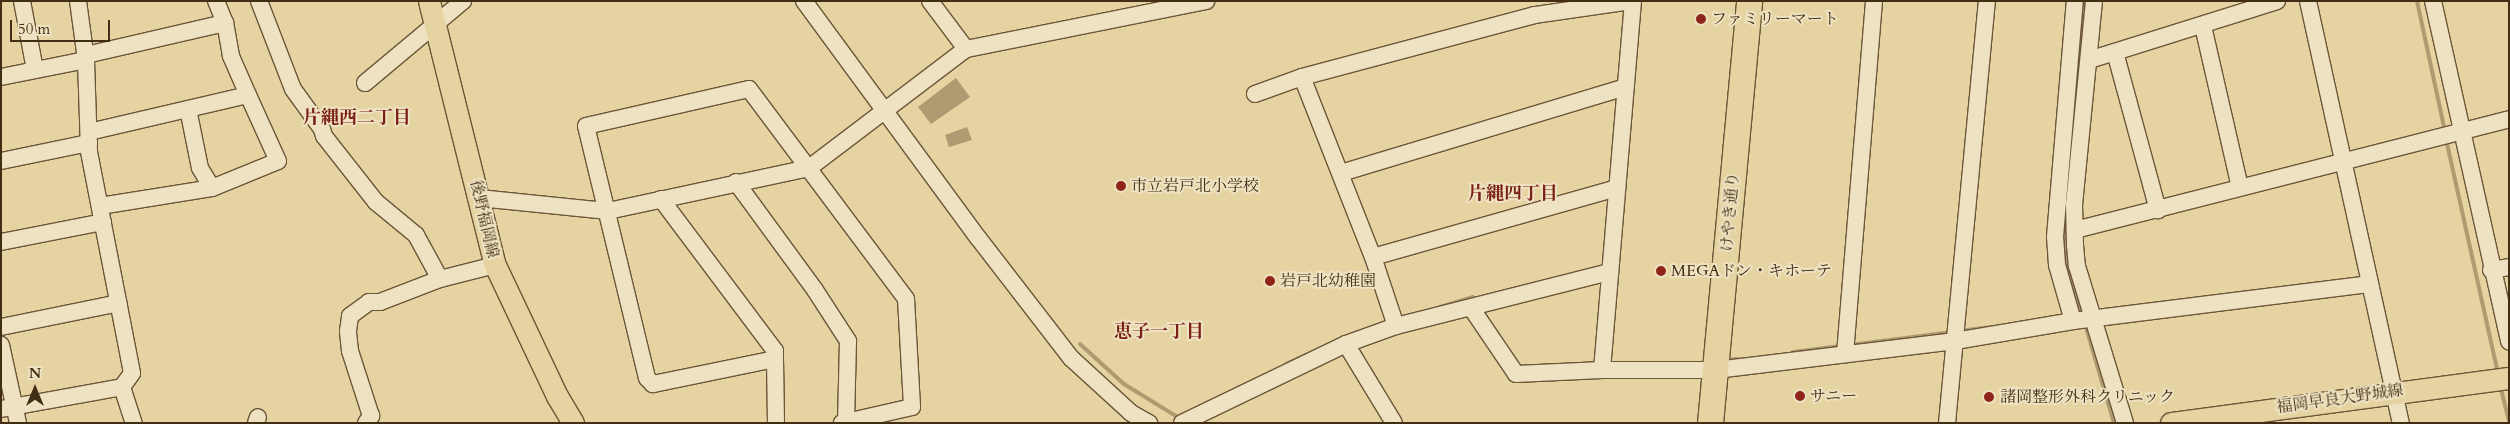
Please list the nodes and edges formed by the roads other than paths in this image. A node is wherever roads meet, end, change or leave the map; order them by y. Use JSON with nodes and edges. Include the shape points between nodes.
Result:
{"nodes":[{"id":1,"x":22,"y":1,"type":"edge"},
{"id":2,"x":78,"y":1,"type":"edge"},
{"id":3,"x":216,"y":1,"type":"edge"},
{"id":4,"x":260,"y":1,"type":"edge"},
{"id":5,"x":429,"y":1,"type":"edge"},
{"id":6,"x":463,"y":1,"type":"edge"},
{"id":7,"x":804,"y":1,"type":"edge"},
{"id":8,"x":930,"y":1,"type":"edge"},
{"id":9,"x":1206,"y":1,"type":"edge"},
{"id":10,"x":1633,"y":1,"type":"edge"},
{"id":11,"x":1749,"y":1,"type":"edge"},
{"id":12,"x":1874,"y":1,"type":"edge"},
{"id":13,"x":1987,"y":1,"type":"edge"},
{"id":14,"x":2075,"y":1,"type":"edge"},
{"id":15,"x":2094,"y":1,"type":"edge"},
{"id":16,"x":2277,"y":1,"type":"edge"},
{"id":17,"x":2308,"y":1,"type":"edge"},
{"id":18,"x":2433,"y":1,"type":"edge"},
{"id":19,"x":1168,"y":5,"type":"edge"},
{"id":20,"x":225,"y":23,"type":"junction"},
{"id":21,"x":436,"y":23,"type":"junction"},
{"id":22,"x":2204,"y":26,"type":"junction"},
{"id":23,"x":966,"y":49,"type":"junction"},
{"id":24,"x":2115,"y":52,"type":"junction"},
{"id":25,"x":86,"y":58,"type":"junction"},
{"id":26,"x":2089,"y":60,"type":"junction"},
{"id":27,"x":35,"y":70,"type":"junction"},
{"id":28,"x":1,"y":77,"type":"edge"},
{"id":29,"x":1302,"y":77,"type":"junction"},
{"id":30,"x":365,"y":83,"type":"dead end"},
{"id":31,"x":1625,"y":87,"type":"junction"},
{"id":32,"x":1255,"y":94,"type":"dead end"},
{"id":33,"x":248,"y":95,"type":"junction"},
{"id":34,"x":188,"y":109,"type":"junction"},
{"id":35,"x":883,"y":110,"type":"junction"},
{"id":36,"x":2509,"y":119,"type":"edge"},
{"id":37,"x":2461,"y":131,"type":"junction"},
{"id":38,"x":89,"y":138,"type":"junction"},
{"id":39,"x":1,"y":161,"type":"edge"},
{"id":40,"x":2343,"y":162,"type":"junction"},
{"id":41,"x":809,"y":168,"type":"junction"},
{"id":42,"x":1341,"y":173,"type":"junction"},
{"id":43,"x":736,"y":182,"type":"junction"},
{"id":44,"x":212,"y":188,"type":"junction"},
{"id":45,"x":1617,"y":188,"type":"junction"},
{"id":46,"x":2240,"y":188,"type":"junction"},
{"id":47,"x":479,"y":198,"type":"junction"},
{"id":48,"x":661,"y":199,"type":"junction"},
{"id":49,"x":100,"y":206,"type":"junction"},
{"id":50,"x":2158,"y":210,"type":"junction"},
{"id":51,"x":608,"y":211,"type":"junction"},
{"id":52,"x":103,"y":222,"type":"junction"},
{"id":53,"x":2075,"y":230,"type":"junction"},
{"id":54,"x":1,"y":242,"type":"edge"},
{"id":55,"x":1373,"y":257,"type":"junction"},
{"id":56,"x":494,"y":265,"type":"junction"},
{"id":57,"x":2509,"y":267,"type":"edge"},
{"id":58,"x":2491,"y":270,"type":"junction"},
{"id":59,"x":1610,"y":272,"type":"junction"},
{"id":60,"x":440,"y":279,"type":"junction"},
{"id":61,"x":2369,"y":284,"type":"junction"},
{"id":62,"x":119,"y":303,"type":"junction"},
{"id":63,"x":1472,"y":309,"type":"junction"},
{"id":64,"x":2093,"y":319,"type":"junction"},
{"id":65,"x":2073,"y":321,"type":"junction"},
{"id":66,"x":1396,"y":326,"type":"junction"},
{"id":67,"x":1,"y":327,"type":"edge"},
{"id":68,"x":1955,"y":341,"type":"junction"},
{"id":69,"x":2509,"y":342,"type":"edge"},
{"id":70,"x":1346,"y":344,"type":"junction"},
{"id":71,"x":1,"y":345,"type":"edge"},
{"id":72,"x":1845,"y":354,"type":"junction"},
{"id":73,"x":776,"y":359,"type":"junction"},
{"id":74,"x":1602,"y":370,"type":"junction"},
{"id":75,"x":1716,"y":370,"type":"junction"},
{"id":76,"x":2509,"y":378,"type":"edge"},
{"id":77,"x":122,"y":388,"type":"junction"},
{"id":78,"x":2394,"y":392,"type":"junction"},
{"id":79,"x":11,"y":413,"type":"edge"},
{"id":80,"x":845,"y":422,"type":"edge"},
{"id":81,"x":134,"y":423,"type":"edge"},
{"id":82,"x":366,"y":423,"type":"edge"},
{"id":83,"x":573,"y":423,"type":"edge"},
{"id":84,"x":776,"y":423,"type":"edge"},
{"id":85,"x":1149,"y":423,"type":"edge"},
{"id":86,"x":1182,"y":423,"type":"edge"},
{"id":87,"x":1394,"y":423,"type":"edge"},
{"id":88,"x":1710,"y":423,"type":"edge"},
{"id":89,"x":1947,"y":423,"type":"edge"},
{"id":90,"x":2125,"y":423,"type":"edge"},
{"id":91,"x":2171,"y":423,"type":"edge"},
{"id":92,"x":2400,"y":423,"type":"edge"}],
"edges":[{"from":1,"to":27,"type":"street"},
{"from":2,"to":25,"type":"street"},
{"from":3,"to":20,"type":"street"},
{"from":4,"to":60,"type":"street","via":[[293,89],[324,136],[376,202],[416,235]]},
{"from":5,"to":21,"type":"main road","name":"後野福岡線"},
{"from":6,"to":21,"type":"street"},
{"from":7,"to":35,"type":"street"},
{"from":8,"to":23,"type":"street"},
{"from":9,"to":19,"type":"street"},
{"from":10,"to":29,"type":"street","via":[[1535,15]]},
{"from":10,"to":31,"type":"street"},
{"from":11,"to":75,"type":"highway","name":"けやき通り"},
{"from":12,"to":72,"type":"street"},
{"from":13,"to":68,"type":"street"},
{"from":14,"to":65,"type":"street","via":[[2055,237],[2057,265]]},
{"from":15,"to":26,"type":"street"},
{"from":16,"to":22,"type":"street"},
{"from":17,"to":40,"type":"street"},
{"from":18,"to":37,"type":"street"},
{"from":19,"to":23,"type":"street"},
{"from":20,"to":25,"type":"street"},
{"from":20,"to":33,"type":"street","via":[[231,56]]},
{"from":21,"to":30,"type":"street"},
{"from":21,"to":47,"type":"main road","name":"後野福岡線"},
{"from":22,"to":24,"type":"street"},
{"from":22,"to":46,"type":"street"},
{"from":23,"to":35,"type":"street"},
{"from":24,"to":26,"type":"street"},
{"from":24,"to":50,"type":"street"},
{"from":25,"to":27,"type":"street"},
{"from":25,"to":38,"type":"street"},
{"from":26,"to":53,"type":"street","via":[[2074,204]]},
{"from":27,"to":28,"type":"street"},
{"from":29,"to":32,"type":"street"},
{"from":29,"to":42,"type":"street"},
{"from":31,"to":42,"type":"street"},
{"from":31,"to":45,"type":"street"},
{"from":33,"to":34,"type":"street"},
{"from":33,"to":44,"type":"street","via":[[278,161]]},
{"from":34,"to":38,"type":"street"},
{"from":34,"to":44,"type":"street","via":[[200,168]]},
{"from":35,"to":41,"type":"street"},
{"from":35,"to":85,"type":"street","via":[[1071,358],[1131,413]]},
{"from":36,"to":37,"type":"street"},
{"from":37,"to":40,"type":"street"},
{"from":37,"to":58,"type":"street"},
{"from":38,"to":39,"type":"street"},
{"from":38,"to":49,"type":"street"},
{"from":40,"to":46,"type":"street"},
{"from":40,"to":61,"type":"street"},
{"from":41,"to":43,"type":"street"},
{"from":41,"to":51,"type":"street","via":[[749,89],[586,126]]},
{"from":41,"to":80,"type":"street","via":[[906,299],[912,407]]},
{"from":42,"to":55,"type":"street"},
{"from":43,"to":48,"type":"street"},
{"from":43,"to":80,"type":"street","via":[[848,341]]},
{"from":44,"to":49,"type":"street"},
{"from":45,"to":55,"type":"street"},
{"from":45,"to":59,"type":"street"},
{"from":46,"to":50,"type":"street"},
{"from":47,"to":51,"type":"street"},
{"from":47,"to":56,"type":"main road","name":"後野福岡線"},
{"from":48,"to":51,"type":"street"},
{"from":48,"to":73,"type":"street","via":[[775,352]]},
{"from":49,"to":52,"type":"street"},
{"from":50,"to":53,"type":"street"},
{"from":51,"to":73,"type":"street","via":[[647,378],[653,384]]},
{"from":52,"to":54,"type":"street"},
{"from":52,"to":62,"type":"street"},
{"from":53,"to":64,"type":"street","via":[[2077,266]]},
{"from":55,"to":66,"type":"street"},
{"from":56,"to":60,"type":"street"},
{"from":56,"to":83,"type":"main road","name":"後野福岡線"},
{"from":57,"to":58,"type":"street"},
{"from":58,"to":69,"type":"street"},
{"from":59,"to":63,"type":"street"},
{"from":59,"to":74,"type":"street"},
{"from":60,"to":82,"type":"street","via":[[380,302],[369,302],[350,316],[350,351],[371,416]]},
{"from":61,"to":64,"type":"street"},
{"from":61,"to":78,"type":"street"},
{"from":62,"to":67,"type":"street"},
{"from":62,"to":77,"type":"street","via":[[132,373]]},
{"from":63,"to":66,"type":"street"},
{"from":63,"to":74,"type":"street","via":[[1516,374]]},
{"from":64,"to":65,"type":"street"},
{"from":64,"to":90,"type":"street"},
{"from":65,"to":68,"type":"street"},
{"from":66,"to":70,"type":"street"},
{"from":68,"to":72,"type":"street"},
{"from":68,"to":89,"type":"street"},
{"from":70,"to":86,"type":"street"},
{"from":70,"to":87,"type":"street"},
{"from":71,"to":79,"type":"street"},
{"from":72,"to":75,"type":"street"},
{"from":73,"to":84,"type":"street"},
{"from":74,"to":75,"type":"street"},
{"from":75,"to":88,"type":"highway","name":"けやき通り"},
{"from":76,"to":78,"type":"main road","name":"福岡早良大野城線"},
{"from":77,"to":79,"type":"street"},
{"from":77,"to":81,"type":"street"},
{"from":78,"to":91,"type":"main road","name":"福岡早良大野城線"},
{"from":78,"to":92,"type":"street"}]}
